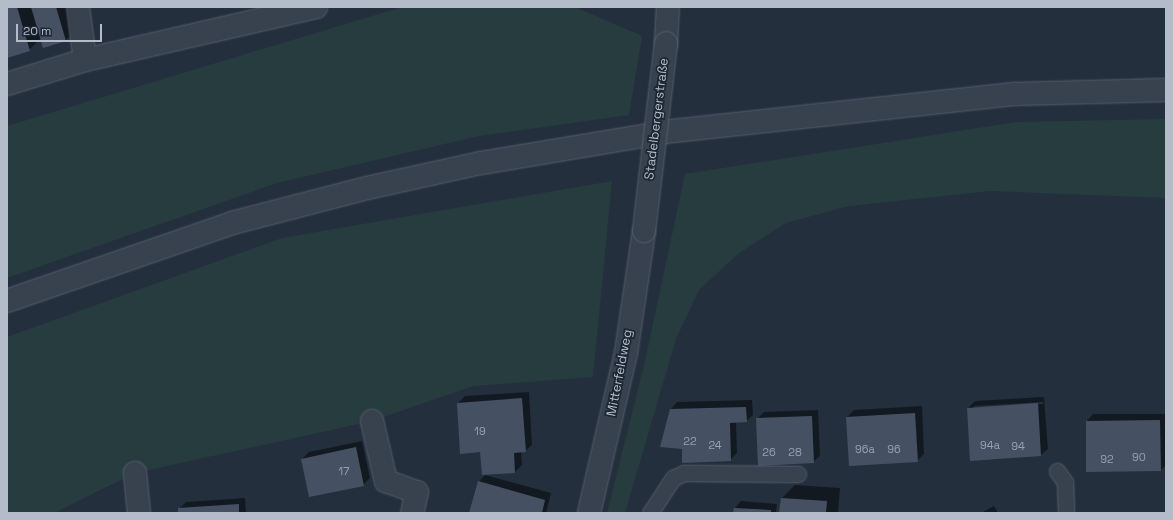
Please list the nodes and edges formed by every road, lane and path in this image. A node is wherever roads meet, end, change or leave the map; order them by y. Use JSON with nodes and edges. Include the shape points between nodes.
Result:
{"nodes":[{"id":1,"x":78,"y":7,"type":"edge"},
{"id":2,"x":316,"y":7,"type":"edge"},
{"id":3,"x":668,"y":7,"type":"edge"},
{"id":4,"x":85,"y":60,"type":"junction"},
{"id":5,"x":7,"y":84,"type":"edge"},
{"id":6,"x":1166,"y":90,"type":"edge"},
{"id":7,"x":644,"y":232,"type":"joint"},
{"id":8,"x":7,"y":301,"type":"edge"},
{"id":9,"x":372,"y":421,"type":"dead end"},
{"id":10,"x":1057,"y":471,"type":"dead end"},
{"id":11,"x":135,"y":473,"type":"dead end"},
{"id":12,"x":798,"y":474,"type":"dead end"},
{"id":13,"x":139,"y":513,"type":"edge"},
{"id":14,"x":412,"y":513,"type":"edge"},
{"id":15,"x":589,"y":513,"type":"edge"},
{"id":16,"x":650,"y":513,"type":"edge"},
{"id":17,"x":1066,"y":513,"type":"edge"}],
"edges":[{"from":1,"to":4,"type":"street"},
{"from":2,"to":4,"type":"street"},
{"from":3,"to":7,"type":"street","name":"Stadelbergerstraße","bridge":true},
{"from":4,"to":5,"type":"street"},
{"from":6,"to":8,"type":"street","via":[[1015,94],[673,130],[481,163],[367,188],[232,223]]},
{"from":7,"to":15,"type":"street","name":"Mitterfeldweg","via":[[626,353]]},
{"from":9,"to":14,"type":"street","via":[[386,481],[418,492]]},
{"from":10,"to":17,"type":"lane","via":[[1065,482]]},
{"from":11,"to":13,"type":"street"},
{"from":12,"to":16,"type":"lane","via":[[684,473],[672,478]]}]}
